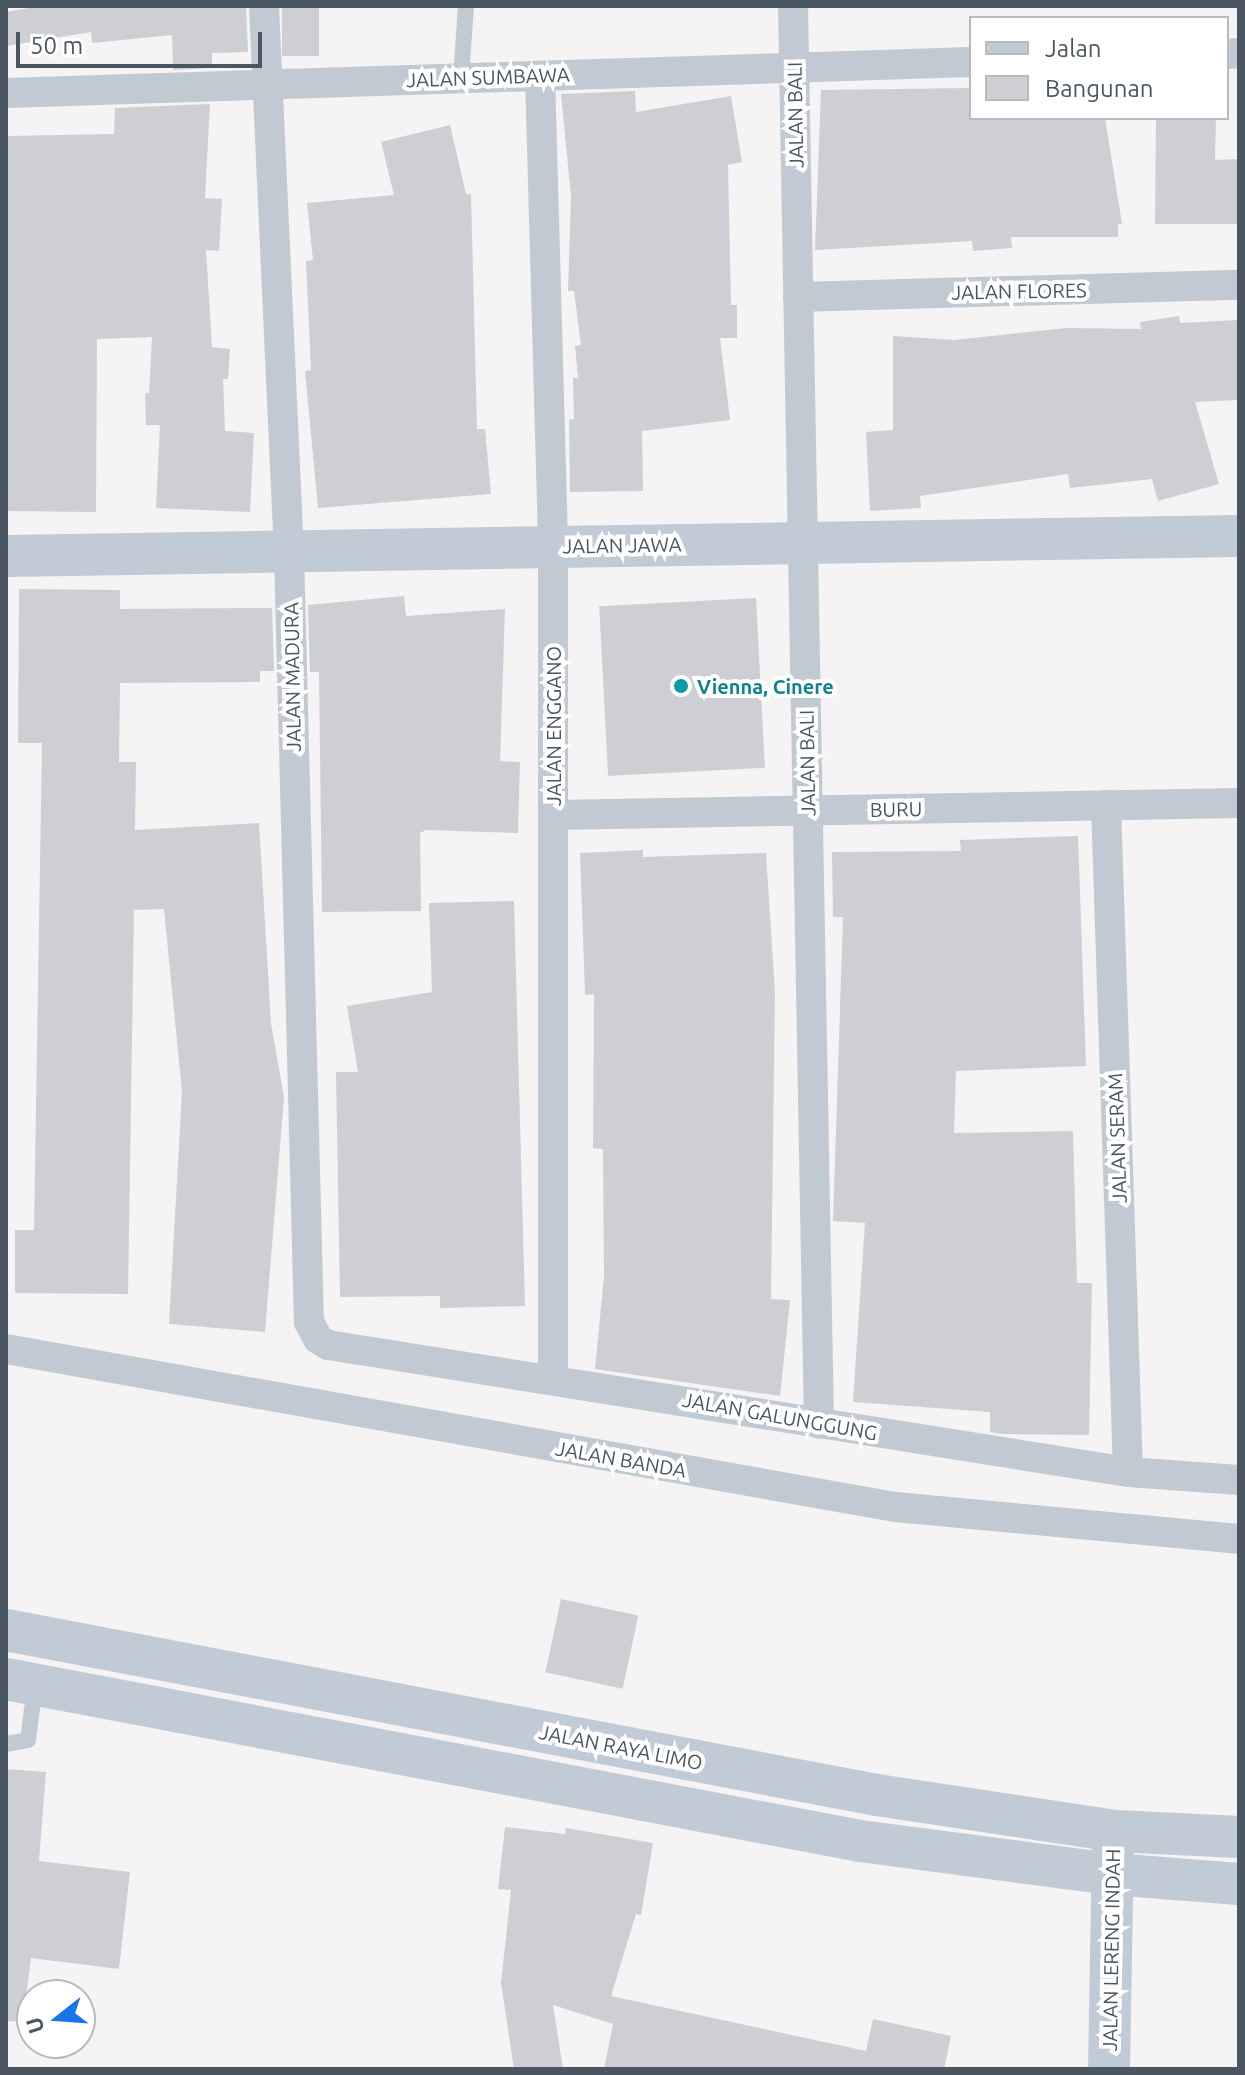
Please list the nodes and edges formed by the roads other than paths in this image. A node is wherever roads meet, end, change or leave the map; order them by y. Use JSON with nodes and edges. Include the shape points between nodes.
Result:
{"nodes":[{"id":1,"x":264,"y":6,"type":"edge"},
{"id":2,"x":466,"y":6,"type":"edge"},
{"id":3,"x":793,"y":6,"type":"edge"},
{"id":4,"x":969,"y":62,"type":"edge"},
{"id":5,"x":794,"y":68,"type":"junction"},
{"id":6,"x":540,"y":76,"type":"junction"},
{"id":7,"x":461,"y":78,"type":"junction"},
{"id":8,"x":265,"y":85,"type":"junction"},
{"id":9,"x":6,"y":93,"type":"edge"},
{"id":10,"x":1239,"y":285,"type":"edge"},
{"id":11,"x":798,"y":297,"type":"junction"},
{"id":12,"x":1239,"y":536,"type":"edge"},
{"id":13,"x":803,"y":542,"type":"junction"},
{"id":14,"x":553,"y":546,"type":"junction"},
{"id":15,"x":289,"y":555,"type":"junction"},
{"id":16,"x":6,"y":556,"type":"edge"},
{"id":17,"x":1239,"y":803,"type":"edge"},
{"id":18,"x":1106,"y":805,"type":"junction"},
{"id":19,"x":808,"y":811,"type":"junction"},
{"id":20,"x":553,"y":815,"type":"junction"},
{"id":21,"x":323,"y":1343,"type":"joint"},
{"id":22,"x":6,"y":1349,"type":"edge"},
{"id":23,"x":553,"y":1377,"type":"junction"},
{"id":24,"x":819,"y":1424,"type":"junction"},
{"id":25,"x":1128,"y":1472,"type":"junction"},
{"id":26,"x":1239,"y":1480,"type":"edge"},
{"id":27,"x":1239,"y":1539,"type":"edge"},
{"id":28,"x":6,"y":1630,"type":"edge"},
{"id":29,"x":20,"y":1682,"type":"edge"},
{"id":30,"x":6,"y":1744,"type":"edge"},
{"id":31,"x":1115,"y":1831,"type":"junction"},
{"id":32,"x":1239,"y":1837,"type":"edge"},
{"id":33,"x":1112,"y":1874,"type":"junction"},
{"id":34,"x":1239,"y":1884,"type":"edge"},
{"id":35,"x":1109,"y":2069,"type":"edge"}],
"edges":[{"from":1,"to":8,"type":"street","name":"JALAN MADURA"},
{"from":2,"to":7,"type":"lane"},
{"from":3,"to":5,"type":"street","name":"JALAN BALI"},
{"from":4,"to":5,"type":"street","name":"JALAN SUMBAWA"},
{"from":5,"to":6,"type":"street","name":"JALAN SUMBAWA"},
{"from":5,"to":11,"type":"street","name":"JALAN BALI"},
{"from":6,"to":7,"type":"street","name":"JALAN SUMBAWA"},
{"from":6,"to":14,"type":"street","name":"JALAN ENGGANO"},
{"from":7,"to":8,"type":"street","name":"JALAN SUMBAWA"},
{"from":8,"to":9,"type":"street","name":"JALAN SUMBAWA"},
{"from":8,"to":15,"type":"street","name":"JALAN MADURA"},
{"from":10,"to":11,"type":"street","name":"JALAN FLORES"},
{"from":11,"to":13,"type":"street","name":"JALAN BALI"},
{"from":12,"to":13,"type":"main road","name":"JALAN JAWA"},
{"from":13,"to":14,"type":"main road","name":"JALAN JAWA"},
{"from":13,"to":19,"type":"street","name":"JALAN BALI"},
{"from":14,"to":15,"type":"main road","name":"JALAN JAWA"},
{"from":14,"to":20,"type":"street","name":"JALAN ENGGANO"},
{"from":15,"to":16,"type":"main road","name":"JALAN JAWA"},
{"from":15,"to":21,"type":"street","name":"JALAN MADURA","via":[[309,1322]]},
{"from":17,"to":18,"type":"street","name":"BURU"},
{"from":18,"to":19,"type":"street","name":"BURU"},
{"from":18,"to":25,"type":"street","name":"JALAN SERAM"},
{"from":19,"to":20,"type":"street","name":"BURU"},
{"from":19,"to":24,"type":"street","name":"JALAN BALI"},
{"from":20,"to":23,"type":"street","name":"JALAN ENGGANO"},
{"from":21,"to":23,"type":"street","name":"JALAN GALUNGGUNG"},
{"from":22,"to":27,"type":"street","name":"JALAN BANDA","via":[[895,1507]]},
{"from":23,"to":24,"type":"street","name":"JALAN GALUNGGUNG"},
{"from":24,"to":25,"type":"street","name":"JALAN GALUNGGUNG"},
{"from":25,"to":26,"type":"street","name":"JALAN GALUNGGUNG"},
{"from":28,"to":31,"type":"main road","name":"JALAN RAYA LIMO","via":[[877,1795]]},
{"from":29,"to":30,"type":"lane","via":[[28,1740]]},
{"from":29,"to":33,"type":"main road","via":[[858,1851]]},
{"from":31,"to":32,"type":"main road","name":"JALAN RAYA LIMO"},
{"from":31,"to":33,"type":"main road","name":"JALAN LERENG INDAH"},
{"from":33,"to":34,"type":"main road"},
{"from":33,"to":35,"type":"main road","name":"JALAN LERENG INDAH"}]}
